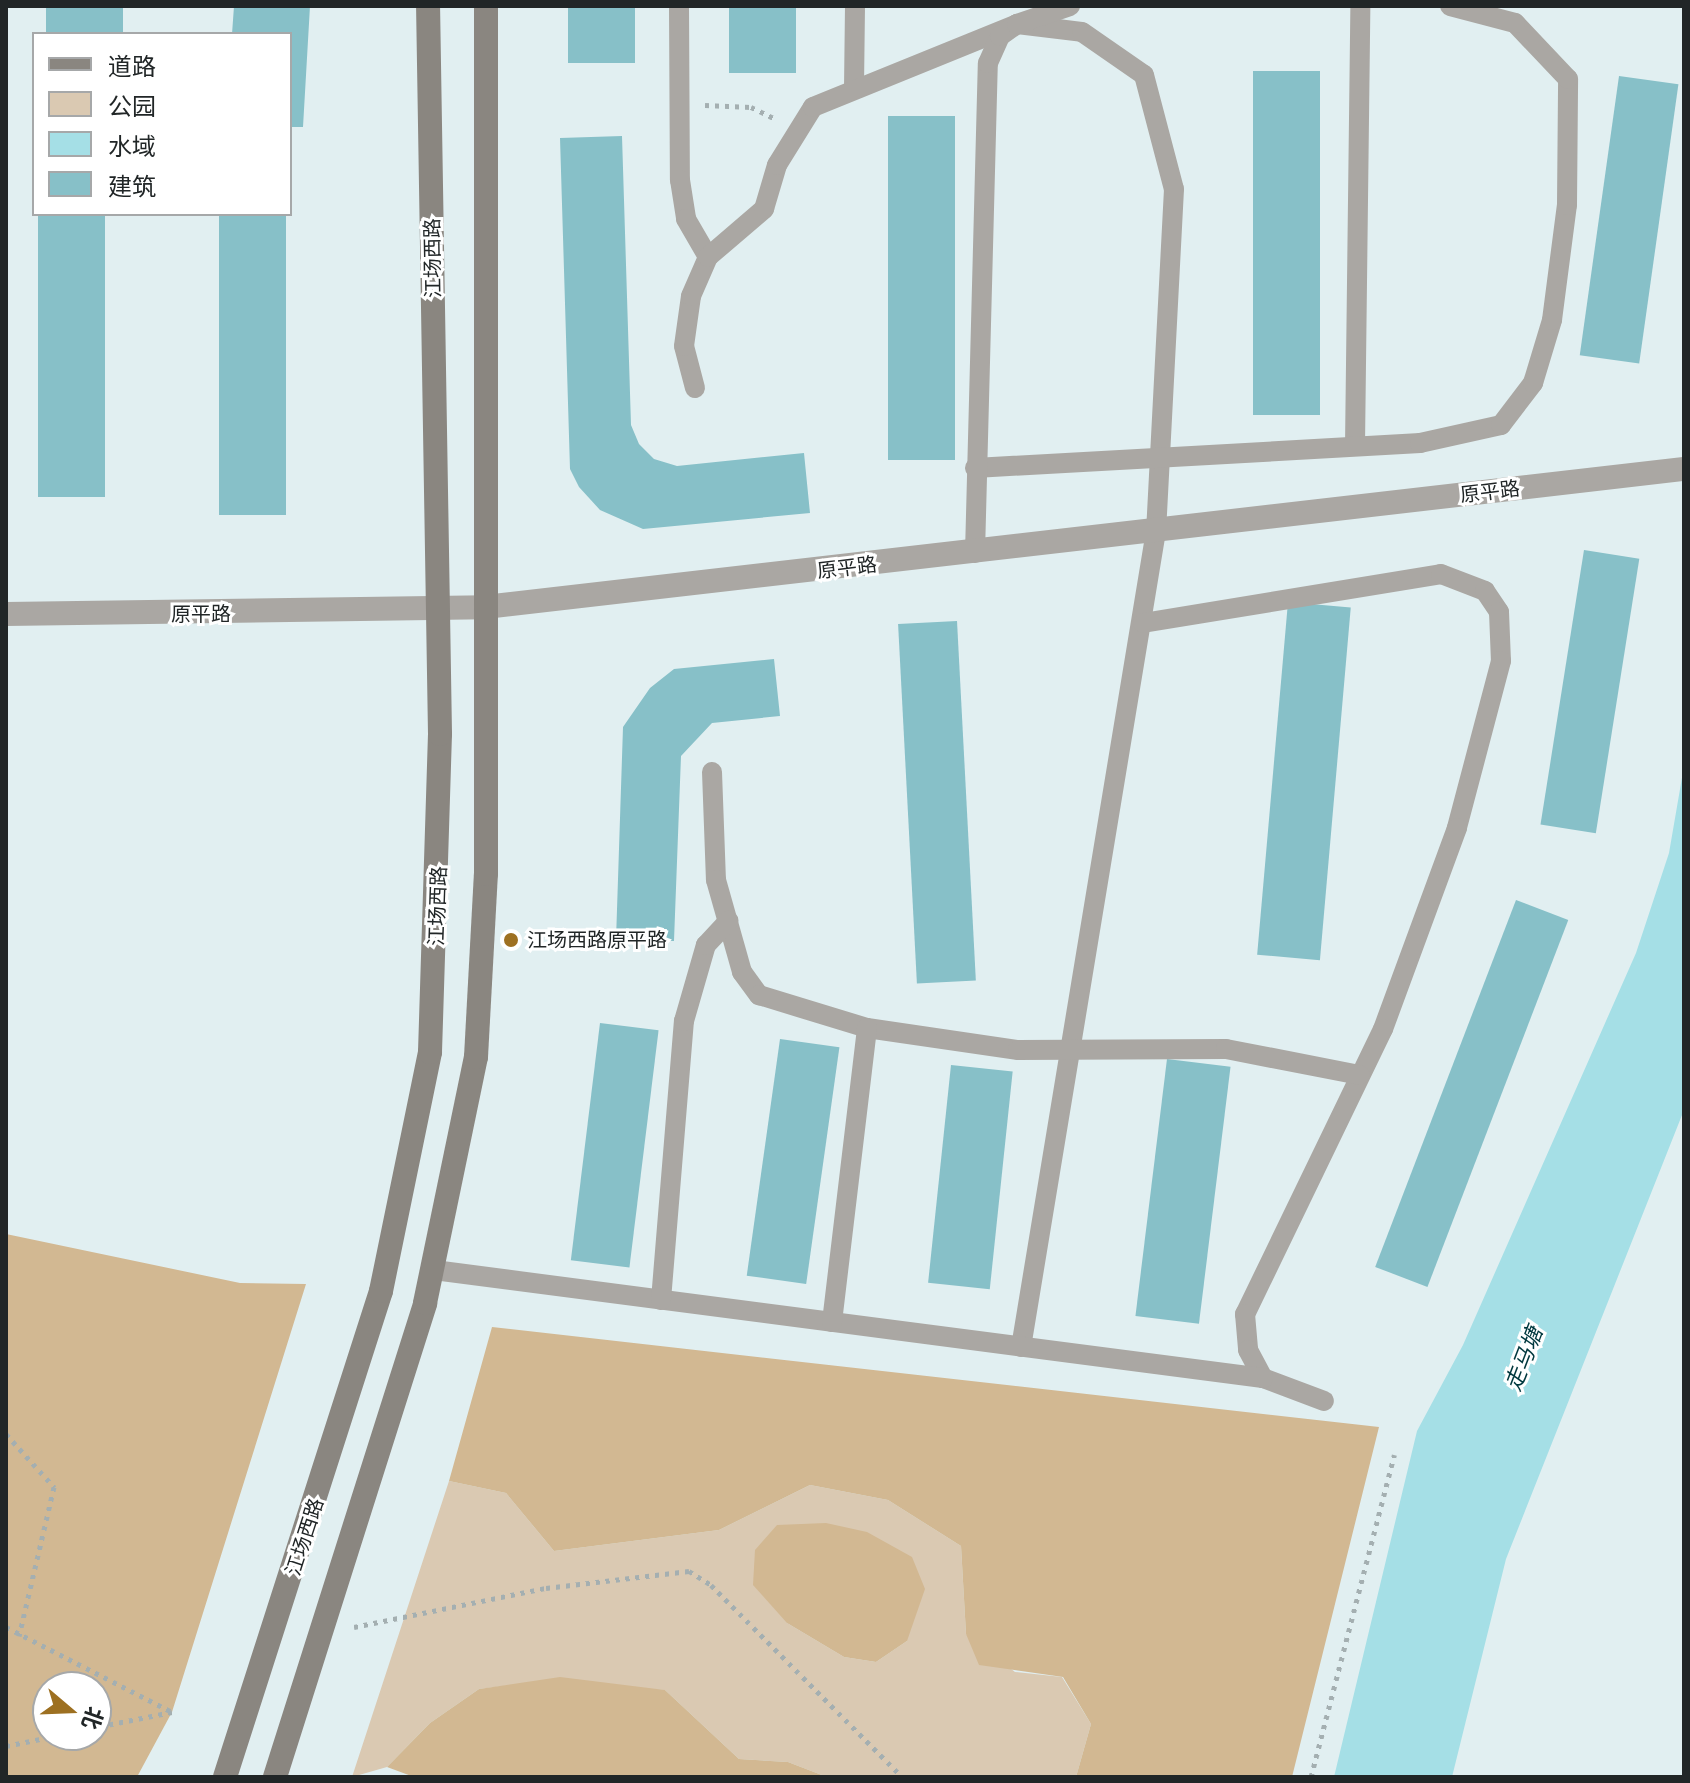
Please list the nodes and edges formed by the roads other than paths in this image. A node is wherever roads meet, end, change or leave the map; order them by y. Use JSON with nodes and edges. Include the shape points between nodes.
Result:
{"nodes":[{"id":1,"x":428,"y":6,"type":"edge"},
{"id":2,"x":486,"y":6,"type":"edge"},
{"id":3,"x":679,"y":6,"type":"edge"},
{"id":4,"x":855,"y":6,"type":"edge"},
{"id":5,"x":1070,"y":6,"type":"edge"},
{"id":6,"x":1360,"y":6,"type":"edge"},
{"id":7,"x":1450,"y":6,"type":"edge"},
{"id":8,"x":1043,"y":10,"type":"edge"},
{"id":9,"x":1017,"y":24,"type":"junction"},
{"id":10,"x":854,"y":88,"type":"junction"},
{"id":11,"x":708,"y":257,"type":"junction"},
{"id":12,"x":695,"y":388,"type":"dead end"},
{"id":13,"x":1355,"y":446,"type":"junction"},
{"id":14,"x":1161,"y":455,"type":"junction"},
{"id":15,"x":975,"y":468,"type":"junction"},
{"id":16,"x":1675,"y":470,"type":"edge"},
{"id":17,"x":1156,"y":531,"type":"junction"},
{"id":18,"x":975,"y":553,"type":"junction"},
{"id":19,"x":485,"y":607,"type":"junction"},
{"id":20,"x":439,"y":609,"type":"junction"},
{"id":21,"x":6,"y":614,"type":"edge"},
{"id":22,"x":1143,"y":623,"type":"junction"},
{"id":23,"x":712,"y":772,"type":"dead end"},
{"id":24,"x":728,"y":921,"type":"junction"},
{"id":25,"x":867,"y":1028,"type":"junction"},
{"id":26,"x":1072,"y":1052,"type":"junction"},
{"id":27,"x":1360,"y":1075,"type":"junction"},
{"id":28,"x":434,"y":1270,"type":"junction"},
{"id":29,"x":661,"y":1300,"type":"junction"},
{"id":30,"x":832,"y":1322,"type":"junction"},
{"id":31,"x":1021,"y":1347,"type":"junction"},
{"id":32,"x":1263,"y":1378,"type":"junction"},
{"id":33,"x":1324,"y":1401,"type":"dead end"},
{"id":34,"x":225,"y":1777,"type":"edge"},
{"id":35,"x":275,"y":1777,"type":"edge"}],
"edges":[{"from":1,"to":20,"type":"main road","name":"江场西路"},
{"from":2,"to":19,"type":"main road"},
{"from":3,"to":11,"type":"lane","via":[[686,219]]},
{"from":4,"to":10,"type":"lane"},
{"from":5,"to":8,"type":"lane"},
{"from":6,"to":13,"type":"lane"},
{"from":7,"to":13,"type":"lane","via":[[1515,23],[1568,79],[1567,205],[1552,320],[1533,383],[1501,425],[1420,443]]},
{"from":8,"to":9,"type":"lane"},
{"from":9,"to":10,"type":"lane"},
{"from":9,"to":14,"type":"lane","via":[[1082,32],[1144,75],[1174,189]]},
{"from":9,"to":15,"type":"lane","via":[[1000,36],[983,95]]},
{"from":10,"to":11,"type":"lane","via":[[813,107],[777,165],[764,209]]},
{"from":11,"to":12,"type":"lane","via":[[691,296],[684,346]]},
{"from":13,"to":14,"type":"lane"},
{"from":14,"to":15,"type":"lane"},
{"from":14,"to":17,"type":"lane"},
{"from":15,"to":18,"type":"lane"},
{"from":16,"to":17,"type":"street","name":"原平路"},
{"from":17,"to":18,"type":"street","name":"原平路"},
{"from":17,"to":22,"type":"lane"},
{"from":18,"to":19,"type":"street","name":"原平路"},
{"from":19,"to":20,"type":"street","name":"原平路"},
{"from":19,"to":28,"type":"main road","via":[[481,998],[468,1114]]},
{"from":20,"to":21,"type":"street","name":"原平路"},
{"from":20,"to":34,"type":"main road","name":"江场西路","via":[[435,995],[414,1153],[350,1398]]},
{"from":22,"to":26,"type":"lane"},
{"from":22,"to":27,"type":"lane","via":[[1441,574],[1485,591],[1499,612],[1501,661],[1457,828]]},
{"from":23,"to":24,"type":"lane","via":[[716,880]]},
{"from":24,"to":25,"type":"lane","via":[[742,972],[759,995]]},
{"from":24,"to":29,"type":"lane","via":[[706,945],[684,1021]]},
{"from":25,"to":26,"type":"lane"},
{"from":25,"to":30,"type":"lane"},
{"from":26,"to":27,"type":"lane","via":[[1226,1049]]},
{"from":26,"to":31,"type":"lane"},
{"from":27,"to":32,"type":"lane","via":[[1245,1314],[1248,1350]]},
{"from":28,"to":29,"type":"lane"},
{"from":28,"to":35,"type":"main road"},
{"from":29,"to":30,"type":"lane"},
{"from":30,"to":31,"type":"lane"},
{"from":31,"to":32,"type":"lane"},
{"from":32,"to":33,"type":"lane"}]}
